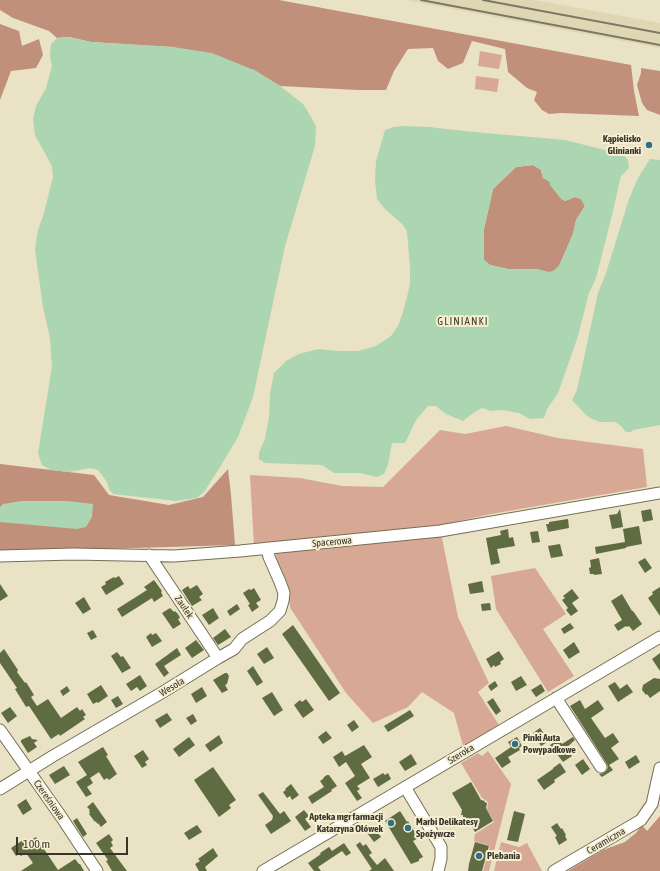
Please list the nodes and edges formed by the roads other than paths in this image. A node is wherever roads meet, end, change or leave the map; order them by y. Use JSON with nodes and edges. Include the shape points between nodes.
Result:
{"nodes":[{"id":1,"x":660,"y":493,"type":"edge"},
{"id":2,"x":267,"y":548,"type":"junction"},
{"id":3,"x":149,"y":555,"type":"junction"},
{"id":4,"x":0,"y":556,"type":"edge"},
{"id":5,"x":660,"y":637,"type":"edge"},
{"id":6,"x":218,"y":658,"type":"junction"},
{"id":7,"x":556,"y":698,"type":"junction"},
{"id":8,"x":0,"y":730,"type":"edge"},
{"id":9,"x":602,"y":767,"type":"dead end"},
{"id":10,"x":660,"y":768,"type":"edge"},
{"id":11,"x":28,"y":771,"type":"junction"},
{"id":12,"x":405,"y":787,"type":"junction"},
{"id":13,"x":0,"y":789,"type":"edge"},
{"id":14,"x":97,"y":871,"type":"edge"},
{"id":15,"x":263,"y":871,"type":"edge"},
{"id":16,"x":438,"y":871,"type":"edge"},
{"id":17,"x":554,"y":871,"type":"edge"}],
"edges":[{"from":1,"to":2,"type":"street","name":"Spacerowa","via":[[440,531]]},
{"from":2,"to":3,"type":"street","name":"Spacerowa","via":[[174,556]]},
{"from":2,"to":6,"type":"street","name":"Wesoła","via":[[284,593],[280,611],[270,622]]},
{"from":3,"to":4,"type":"street","name":"Spacerowa"},
{"from":3,"to":6,"type":"street","name":"Zaułek"},
{"from":5,"to":7,"type":"street","name":"Szeroka"},
{"from":6,"to":11,"type":"street","name":"Wesoła"},
{"from":7,"to":9,"type":"street"},
{"from":7,"to":12,"type":"street","name":"Szeroka"},
{"from":8,"to":11,"type":"street","name":"Czereśniowa"},
{"from":10,"to":17,"type":"street","name":"Ceramiczna","via":[[652,804],[642,820]]},
{"from":11,"to":13,"type":"street","name":"Wesoła"},
{"from":11,"to":14,"type":"street","name":"Czereśniowa"},
{"from":12,"to":15,"type":"street","name":"Szeroka"},
{"from":12,"to":16,"type":"street","via":[[441,847]]}]}
